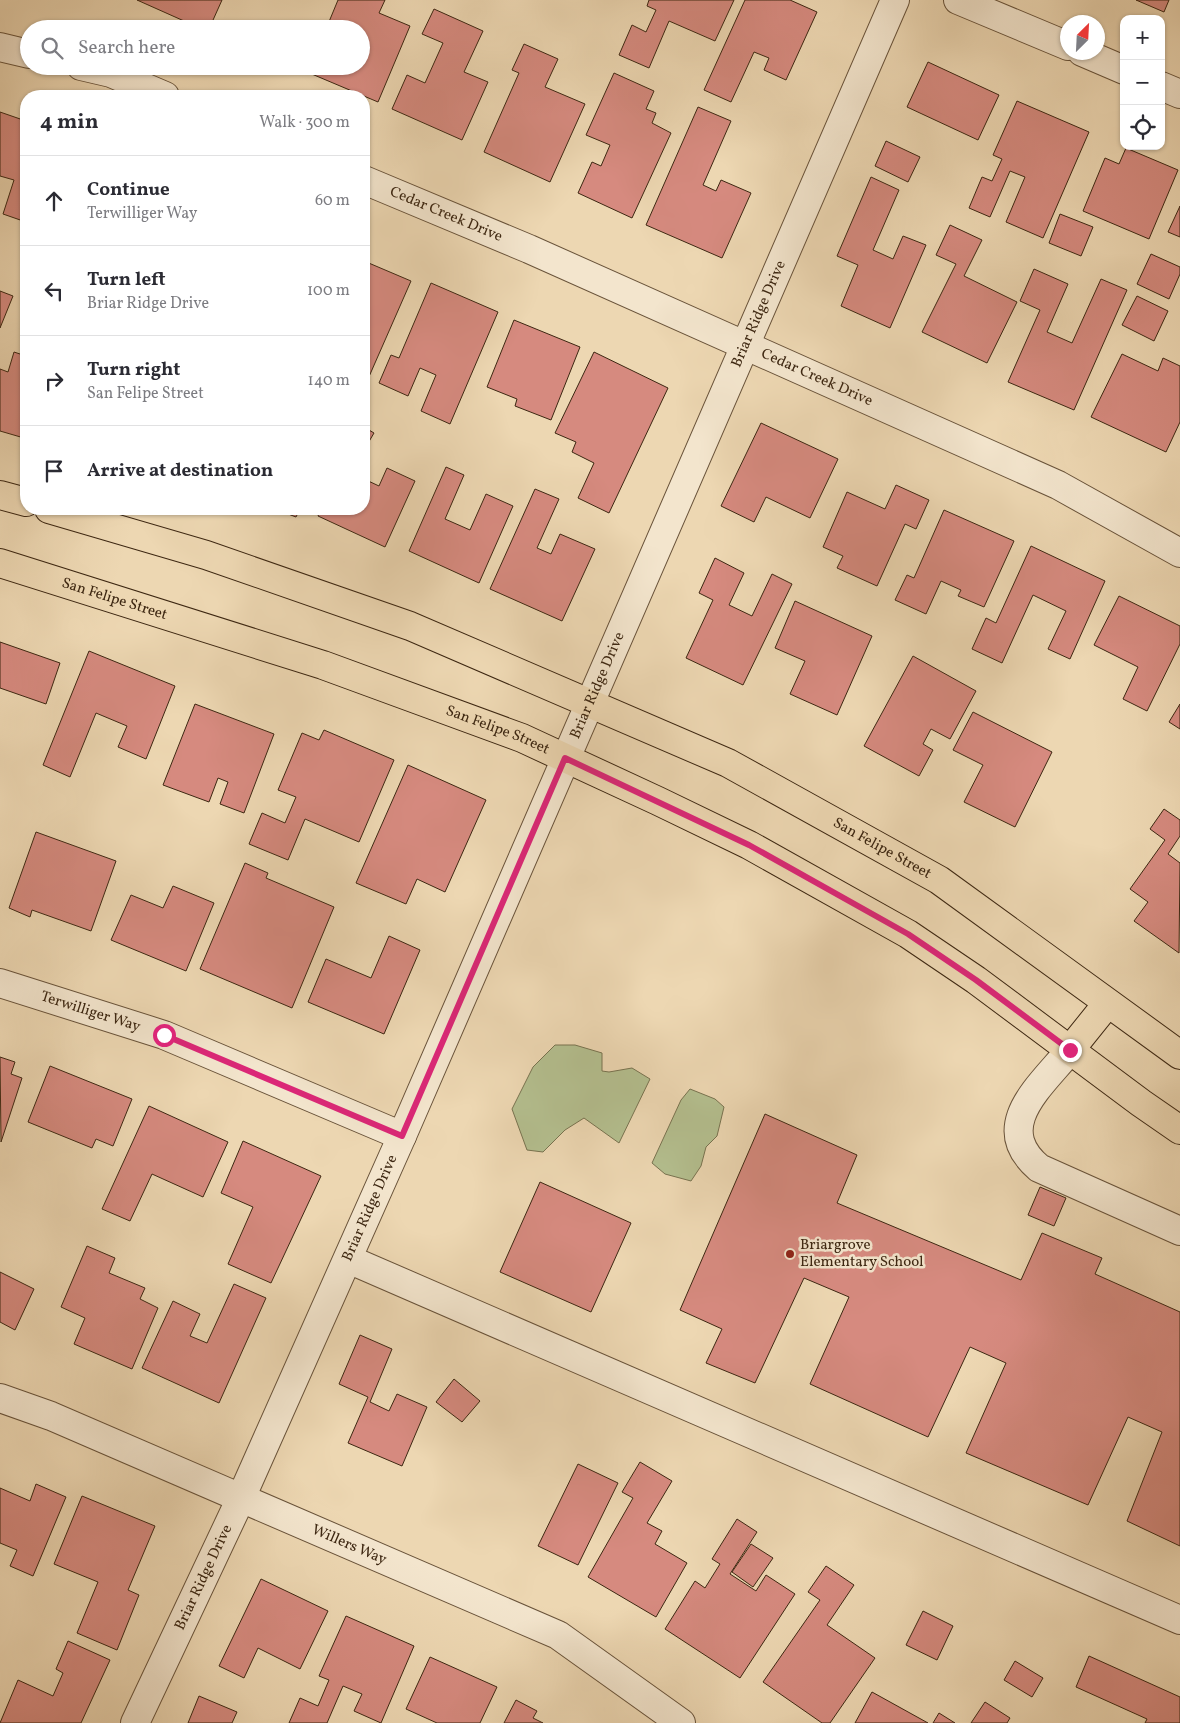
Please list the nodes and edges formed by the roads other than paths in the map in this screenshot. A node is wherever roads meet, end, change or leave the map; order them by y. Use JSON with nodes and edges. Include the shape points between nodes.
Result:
{"nodes":[{"id":1,"x":895,"y":0,"type":"edge"},
{"id":2,"x":958,"y":0,"type":"edge"},
{"id":3,"x":1060,"y":43,"type":"edge"},
{"id":4,"x":0,"y":47,"type":"edge"},
{"id":5,"x":20,"y":52,"type":"edge"},
{"id":6,"x":1101,"y":60,"type":"edge"},
{"id":7,"x":1120,"y":68,"type":"edge"},
{"id":8,"x":116,"y":75,"type":"edge"},
{"id":9,"x":1165,"y":88,"type":"edge"},
{"id":10,"x":152,"y":90,"type":"edge"},
{"id":11,"x":1180,"y":94,"type":"edge"},
{"id":12,"x":370,"y":182,"type":"edge"},
{"id":13,"x":746,"y":345,"type":"junction"},
{"id":14,"x":69,"y":515,"type":"edge"},
{"id":15,"x":1180,"y":553,"type":"edge"},
{"id":16,"x":0,"y":563,"type":"edge"},
{"id":17,"x":589,"y":702,"type":"junction"},
{"id":18,"x":565,"y":758,"type":"junction"},
{"id":19,"x":0,"y":983,"type":"edge"},
{"id":20,"x":1107,"y":1004,"type":"junction"},
{"id":21,"x":1070,"y":1050,"type":"junction"},
{"id":22,"x":1180,"y":1055,"type":"edge"},
{"id":23,"x":1180,"y":1130,"type":"edge"},
{"id":24,"x":402,"y":1136,"type":"junction"},
{"id":25,"x":1180,"y":1230,"type":"edge"},
{"id":26,"x":348,"y":1258,"type":"junction"},
{"id":27,"x":0,"y":1398,"type":"edge"},
{"id":28,"x":241,"y":1498,"type":"junction"},
{"id":29,"x":1180,"y":1620,"type":"edge"},
{"id":30,"x":135,"y":1723,"type":"edge"},
{"id":31,"x":681,"y":1723,"type":"edge"}],
"edges":[{"from":1,"to":13,"type":"street","name":"Briar Ridge Drive"},
{"from":2,"to":3,"type":"street"},
{"from":4,"to":5,"type":"street"},
{"from":6,"to":7,"type":"street"},
{"from":8,"to":10,"type":"street"},
{"from":9,"to":11,"type":"street"},
{"from":12,"to":13,"type":"street","name":"Cedar Creek Drive"},
{"from":13,"to":15,"type":"street","name":"Cedar Creek Drive","via":[[1058,485]]},
{"from":13,"to":17,"type":"street","name":"Briar Ridge Drive"},
{"from":14,"to":17,"type":"main road","name":"San Felipe Street","via":[[206,555],[410,626]]},
{"from":16,"to":18,"type":"main road","name":"San Felipe Street","via":[[324,665],[522,738]]},
{"from":17,"to":18,"type":"street","name":"Briar Ridge Drive"},
{"from":17,"to":20,"type":"main road","name":"San Felipe Street","via":[[728,763],[939,880]]},
{"from":18,"to":21,"type":"main road","name":"San Felipe Street","via":[[749,845],[908,934]]},
{"from":18,"to":24,"type":"street","name":"Briar Ridge Drive"},
{"from":19,"to":24,"type":"street","name":"Terwilliger Way","via":[[164,1035]]},
{"from":20,"to":21,"type":"main road"},
{"from":20,"to":22,"type":"main road","name":"San Felipe Street"},
{"from":21,"to":23,"type":"main road","name":"San Felipe Street"},
{"from":21,"to":25,"type":"street","via":[[1020,1117],[1018,1141],[1026,1157],[1039,1168]]},
{"from":24,"to":26,"type":"street","name":"Briar Ridge Drive"},
{"from":26,"to":28,"type":"street","name":"Briar Ridge Drive"},
{"from":26,"to":29,"type":"street"},
{"from":27,"to":28,"type":"street","name":"Willers Way","via":[[52,1416]]},
{"from":28,"to":30,"type":"street","name":"Briar Ridge Drive"},
{"from":28,"to":31,"type":"street","name":"Willers Way","via":[[558,1635]]}]}
